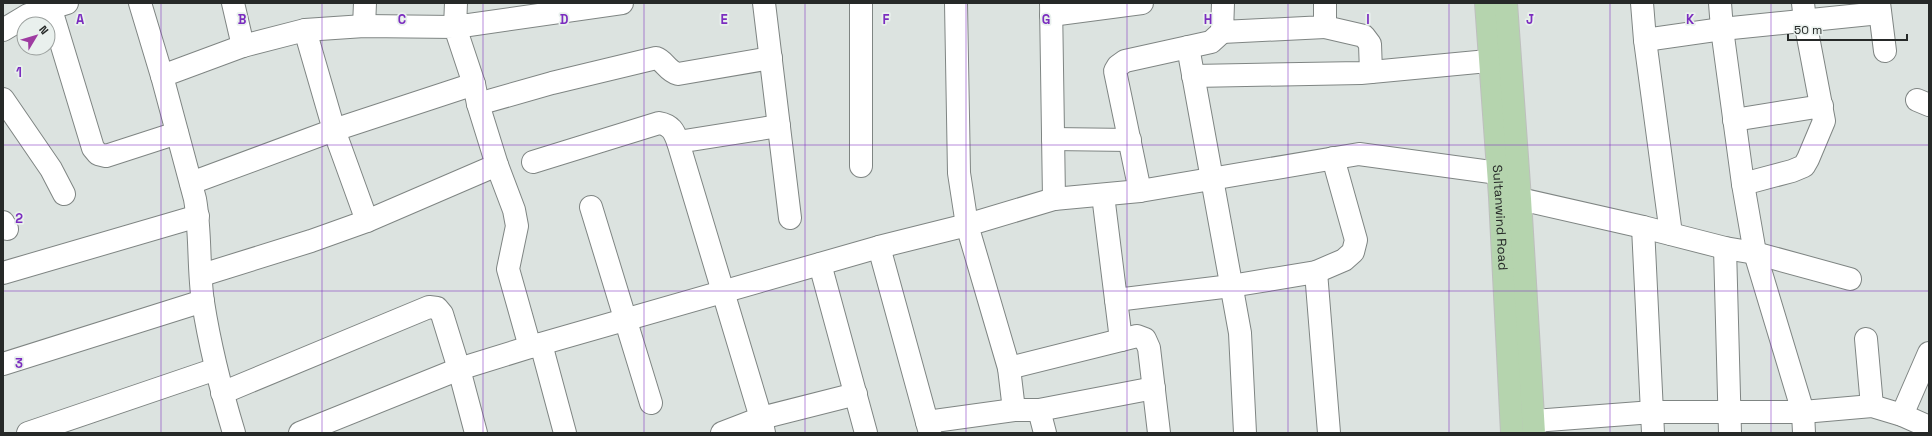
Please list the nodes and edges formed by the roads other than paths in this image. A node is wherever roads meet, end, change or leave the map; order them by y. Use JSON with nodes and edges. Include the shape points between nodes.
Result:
{"nodes":[{"id":1,"x":140,"y":3,"type":"edge"},
{"id":2,"x":233,"y":3,"type":"edge"},
{"id":3,"x":365,"y":3,"type":"edge"},
{"id":4,"x":456,"y":3,"type":"edge"},
{"id":5,"x":622,"y":3,"type":"edge"},
{"id":6,"x":764,"y":3,"type":"edge"},
{"id":7,"x":861,"y":3,"type":"edge"},
{"id":8,"x":956,"y":3,"type":"edge"},
{"id":9,"x":1142,"y":3,"type":"edge"},
{"id":10,"x":1223,"y":3,"type":"edge"},
{"id":11,"x":1325,"y":3,"type":"edge"},
{"id":12,"x":1486,"y":3,"type":"edge"},
{"id":13,"x":1506,"y":3,"type":"edge"},
{"id":14,"x":1642,"y":3,"type":"edge"},
{"id":15,"x":1720,"y":3,"type":"edge"},
{"id":16,"x":56,"y":5,"type":"edge"},
{"id":17,"x":1880,"y":8,"type":"edge"},
{"id":18,"x":1051,"y":9,"type":"edge"},
{"id":19,"x":1804,"y":12,"type":"edge"},
{"id":20,"x":364,"y":26,"type":"junction"},
{"id":21,"x":455,"y":27,"type":"junction"},
{"id":22,"x":1325,"y":27,"type":"junction"},
{"id":23,"x":1722,"y":29,"type":"junction"},
{"id":24,"x":3,"y":30,"type":"edge"},
{"id":25,"x":305,"y":30,"type":"junction"},
{"id":26,"x":1222,"y":32,"type":"junction"},
{"id":27,"x":1645,"y":40,"type":"junction"},
{"id":28,"x":243,"y":46,"type":"junction"},
{"id":29,"x":1188,"y":47,"type":"junction"},
{"id":30,"x":1885,"y":51,"type":"dead end"},
{"id":31,"x":771,"y":58,"type":"junction"},
{"id":32,"x":1500,"y":60,"type":"junction"},
{"id":33,"x":1371,"y":72,"type":"junction"},
{"id":34,"x":162,"y":76,"type":"junction"},
{"id":35,"x":1193,"y":76,"type":"junction"},
{"id":36,"x":476,"y":94,"type":"junction"},
{"id":37,"x":3,"y":99,"type":"edge"},
{"id":38,"x":1822,"y":106,"type":"junction"},
{"id":39,"x":1734,"y":120,"type":"junction"},
{"id":40,"x":779,"y":126,"type":"junction"},
{"id":41,"x":334,"y":130,"type":"junction"},
{"id":42,"x":177,"y":133,"type":"junction"},
{"id":43,"x":1053,"y":139,"type":"junction"},
{"id":44,"x":1130,"y":140,"type":"junction"},
{"id":45,"x":678,"y":142,"type":"junction"},
{"id":46,"x":1333,"y":158,"type":"junction"},
{"id":47,"x":533,"y":162,"type":"dead end"},
{"id":48,"x":498,"y":165,"type":"junction"},
{"id":49,"x":861,"y":166,"type":"dead end"},
{"id":50,"x":1509,"y":173,"type":"junction"},
{"id":51,"x":1212,"y":179,"type":"junction"},
{"id":52,"x":191,"y":183,"type":"junction"},
{"id":53,"x":1743,"y":184,"type":"junction"},
{"id":54,"x":1140,"y":191,"type":"junction"},
{"id":55,"x":64,"y":194,"type":"dead end"},
{"id":56,"x":1103,"y":195,"type":"junction"},
{"id":57,"x":1510,"y":198,"type":"junction"},
{"id":58,"x":1054,"y":199,"type":"junction"},
{"id":59,"x":591,"y":207,"type":"dead end"},
{"id":60,"x":198,"y":216,"type":"junction"},
{"id":61,"x":790,"y":218,"type":"dead end"},
{"id":62,"x":367,"y":221,"type":"junction"},
{"id":63,"x":967,"y":225,"type":"junction"},
{"id":64,"x":1643,"y":227,"type":"junction"},
{"id":65,"x":1671,"y":234,"type":"junction"},
{"id":66,"x":879,"y":247,"type":"junction"},
{"id":67,"x":1725,"y":248,"type":"junction"},
{"id":68,"x":1755,"y":253,"type":"junction"},
{"id":69,"x":820,"y":264,"type":"junction"},
{"id":70,"x":1316,"y":272,"type":"junction"},
{"id":71,"x":3,"y":273,"type":"edge"},
{"id":72,"x":202,"y":275,"type":"junction"},
{"id":73,"x":1850,"y":278,"type":"dead end"},
{"id":74,"x":1231,"y":286,"type":"junction"},
{"id":75,"x":722,"y":293,"type":"junction"},
{"id":76,"x":1116,"y":300,"type":"junction"},
{"id":77,"x":203,"y":301,"type":"junction"},
{"id":78,"x":625,"y":320,"type":"junction"},
{"id":79,"x":1866,"y":339,"type":"dead end"},
{"id":80,"x":1121,"y":340,"type":"junction"},
{"id":81,"x":535,"y":346,"type":"junction"},
{"id":82,"x":1929,"y":353,"type":"edge"},
{"id":83,"x":3,"y":364,"type":"edge"},
{"id":84,"x":1010,"y":368,"type":"junction"},
{"id":85,"x":460,"y":369,"type":"junction"},
{"id":86,"x":216,"y":370,"type":"junction"},
{"id":87,"x":1154,"y":388,"type":"junction"},
{"id":88,"x":222,"y":393,"type":"junction"},
{"id":89,"x":856,"y":394,"type":"junction"},
{"id":90,"x":650,"y":403,"type":"dead end"},
{"id":91,"x":1872,"y":406,"type":"junction"},
{"id":92,"x":1014,"y":410,"type":"junction"},
{"id":93,"x":1039,"y":410,"type":"junction"},
{"id":94,"x":1902,"y":415,"type":"junction"},
{"id":95,"x":1653,"y":422,"type":"edge"},
{"id":96,"x":1729,"y":423,"type":"edge"},
{"id":97,"x":1803,"y":423,"type":"edge"},
{"id":98,"x":762,"y":426,"type":"edge"},
{"id":99,"x":1929,"y":426,"type":"edge"},
{"id":100,"x":1534,"y":427,"type":"edge"},
{"id":101,"x":929,"y":428,"type":"edge"},
{"id":102,"x":28,"y":433,"type":"edge"},
{"id":103,"x":234,"y":433,"type":"edge"},
{"id":104,"x":300,"y":433,"type":"edge"},
{"id":105,"x":476,"y":433,"type":"edge"},
{"id":106,"x":565,"y":433,"type":"edge"},
{"id":107,"x":722,"y":433,"type":"edge"},
{"id":108,"x":866,"y":433,"type":"edge"},
{"id":109,"x":1045,"y":433,"type":"edge"},
{"id":110,"x":1160,"y":433,"type":"edge"},
{"id":111,"x":1246,"y":433,"type":"edge"},
{"id":112,"x":1329,"y":433,"type":"edge"},
{"id":113,"x":1512,"y":433,"type":"edge"}],
"edges":[{"from":1,"to":34,"type":"street"},
{"from":2,"to":28,"type":"street"},
{"from":3,"to":20,"type":"street"},
{"from":4,"to":21,"type":"street"},
{"from":5,"to":21,"type":"street"},
{"from":6,"to":31,"type":"street"},
{"from":7,"to":49,"type":"street"},
{"from":8,"to":63,"type":"street","via":[[959,173]]},
{"from":9,"to":18,"type":"street"},
{"from":10,"to":26,"type":"street"},
{"from":11,"to":22,"type":"street"},
{"from":12,"to":32,"type":"main road","name":"Sultanwind Road"},
{"from":13,"to":32,"type":"main road"},
{"from":14,"to":27,"type":"street"},
{"from":15,"to":23,"type":"street"},
{"from":16,"to":24,"type":"street","via":[[28,15]]},
{"from":16,"to":42,"type":"street","via":[[93,148],[98,154],[106,156]]},
{"from":17,"to":19,"type":"street"},
{"from":17,"to":30,"type":"street"},
{"from":18,"to":43,"type":"street"},
{"from":19,"to":23,"type":"street"},
{"from":19,"to":38,"type":"street"},
{"from":20,"to":21,"type":"street"},
{"from":20,"to":25,"type":"street"},
{"from":21,"to":36,"type":"street"},
{"from":22,"to":26,"type":"street"},
{"from":22,"to":33,"type":"street","via":[[1364,36],[1370,44]]},
{"from":23,"to":27,"type":"street"},
{"from":23,"to":39,"type":"street"},
{"from":25,"to":28,"type":"street"},
{"from":25,"to":41,"type":"street"},
{"from":26,"to":29,"type":"street","via":[[1212,42]]},
{"from":27,"to":65,"type":"street"},
{"from":28,"to":34,"type":"street"},
{"from":29,"to":35,"type":"street"},
{"from":29,"to":44,"type":"street","via":[[1125,61],[1118,66],[1115,71]]},
{"from":31,"to":36,"type":"street","via":[[678,74],[671,72],[656,58],[552,83]]},
{"from":31,"to":40,"type":"street"},
{"from":32,"to":33,"type":"street"},
{"from":32,"to":50,"type":"main road","name":"Sultanwind Road"},
{"from":33,"to":35,"type":"street"},
{"from":34,"to":42,"type":"street"},
{"from":35,"to":51,"type":"street"},
{"from":36,"to":41,"type":"street"},
{"from":36,"to":48,"type":"street"},
{"from":37,"to":55,"type":"street","via":[[51,169]]},
{"from":38,"to":39,"type":"street"},
{"from":38,"to":53,"type":"street","via":[[1824,120],[1804,166]]},
{"from":39,"to":53,"type":"street"},
{"from":40,"to":45,"type":"street"},
{"from":40,"to":61,"type":"street"},
{"from":41,"to":52,"type":"street"},
{"from":41,"to":62,"type":"street"},
{"from":42,"to":52,"type":"street"},
{"from":43,"to":44,"type":"street"},
{"from":43,"to":58,"type":"street"},
{"from":44,"to":54,"type":"street"},
{"from":45,"to":47,"type":"street","via":[[668,125],[660,123]]},
{"from":45,"to":75,"type":"street"},
{"from":46,"to":50,"type":"street","via":[[1359,154]]},
{"from":46,"to":51,"type":"street"},
{"from":46,"to":70,"type":"street","via":[[1356,240],[1353,252],[1344,260]]},
{"from":48,"to":62,"type":"street"},
{"from":48,"to":81,"type":"street","via":[[517,226],[508,269]]},
{"from":50,"to":57,"type":"main road","name":"Sultanwind Road"},
{"from":51,"to":54,"type":"street"},
{"from":51,"to":74,"type":"street"},
{"from":52,"to":60,"type":"street"},
{"from":53,"to":68,"type":"street"},
{"from":54,"to":56,"type":"street"},
{"from":56,"to":58,"type":"street"},
{"from":56,"to":76,"type":"street"},
{"from":57,"to":64,"type":"street"},
{"from":57,"to":100,"type":"main road"},
{"from":57,"to":113,"type":"main road","name":"Sultanwind Road"},
{"from":58,"to":63,"type":"street"},
{"from":59,"to":78,"type":"street"},
{"from":60,"to":71,"type":"street"},
{"from":60,"to":72,"type":"street"},
{"from":62,"to":72,"type":"street","via":[[311,242]]},
{"from":63,"to":66,"type":"street"},
{"from":63,"to":84,"type":"street"},
{"from":64,"to":65,"type":"street"},
{"from":64,"to":95,"type":"street"},
{"from":65,"to":67,"type":"street"},
{"from":66,"to":69,"type":"street"},
{"from":66,"to":101,"type":"street"},
{"from":67,"to":68,"type":"street"},
{"from":67,"to":96,"type":"street"},
{"from":68,"to":73,"type":"street"},
{"from":68,"to":97,"type":"street"},
{"from":69,"to":75,"type":"street"},
{"from":69,"to":89,"type":"street"},
{"from":70,"to":74,"type":"street"},
{"from":70,"to":112,"type":"street"},
{"from":72,"to":77,"type":"street"},
{"from":74,"to":76,"type":"street"},
{"from":74,"to":111,"type":"street","via":[[1240,333]]},
{"from":75,"to":78,"type":"street"},
{"from":75,"to":98,"type":"street"},
{"from":76,"to":80,"type":"street"},
{"from":77,"to":83,"type":"street"},
{"from":77,"to":86,"type":"street"},
{"from":78,"to":81,"type":"street"},
{"from":78,"to":90,"type":"street"},
{"from":79,"to":91,"type":"street"},
{"from":80,"to":84,"type":"street"},
{"from":80,"to":87,"type":"street","via":[[1137,336],[1148,343]]},
{"from":81,"to":85,"type":"street"},
{"from":81,"to":106,"type":"street"},
{"from":82,"to":94,"type":"street"},
{"from":84,"to":92,"type":"street"},
{"from":85,"to":88,"type":"street","via":[[442,314],[437,308],[429,307]]},
{"from":85,"to":104,"type":"street"},
{"from":85,"to":105,"type":"street"},
{"from":86,"to":88,"type":"street"},
{"from":86,"to":102,"type":"street"},
{"from":87,"to":93,"type":"street"},
{"from":87,"to":110,"type":"street"},
{"from":88,"to":103,"type":"street"},
{"from":89,"to":98,"type":"street"},
{"from":89,"to":108,"type":"street"},
{"from":91,"to":94,"type":"street"},
{"from":91,"to":97,"type":"street"},
{"from":92,"to":93,"type":"street"},
{"from":92,"to":101,"type":"street"},
{"from":93,"to":109,"type":"street"},
{"from":94,"to":99,"type":"street"},
{"from":95,"to":96,"type":"street"},
{"from":95,"to":100,"type":"street"},
{"from":96,"to":97,"type":"street"},
{"from":98,"to":107,"type":"street"}]}
